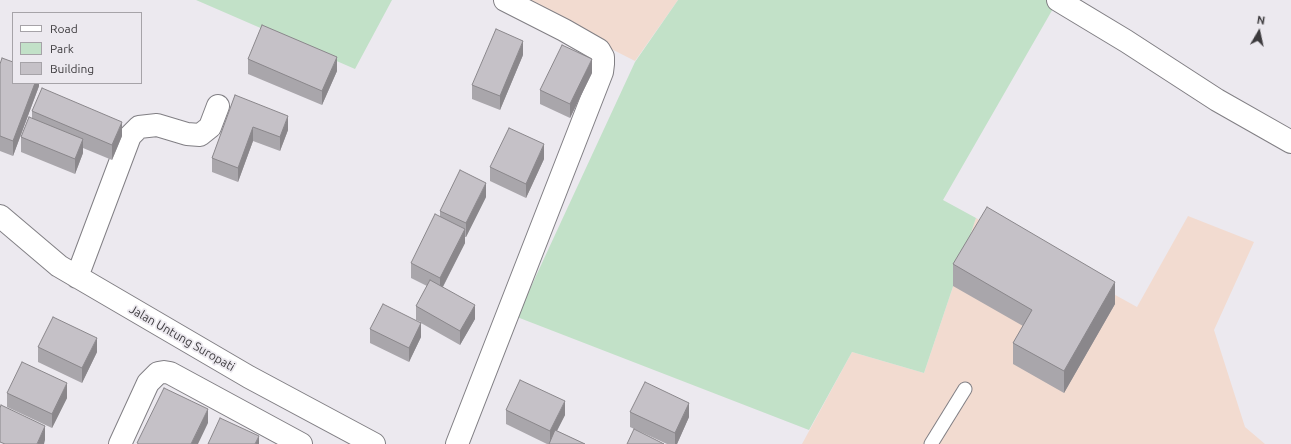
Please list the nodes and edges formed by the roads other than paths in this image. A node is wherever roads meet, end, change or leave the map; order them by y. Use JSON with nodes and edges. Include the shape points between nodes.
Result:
{"nodes":[{"id":1,"x":505,"y":0,"type":"edge"},
{"id":2,"x":1058,"y":0,"type":"edge"},
{"id":3,"x":218,"y":106,"type":"dead end"},
{"id":4,"x":1291,"y":142,"type":"edge"},
{"id":5,"x":0,"y":216,"type":"edge"},
{"id":6,"x":77,"y":277,"type":"junction"},
{"id":7,"x":965,"y":389,"type":"dead end"},
{"id":8,"x":298,"y":443,"type":"edge"},
{"id":9,"x":120,"y":444,"type":"edge"},
{"id":10,"x":374,"y":444,"type":"edge"},
{"id":11,"x":456,"y":444,"type":"edge"},
{"id":12,"x":931,"y":444,"type":"edge"}],
"edges":[{"from":1,"to":11,"type":"street","via":[[599,50],[604,58],[599,79]]},
{"from":2,"to":4,"type":"street","via":[[1217,100]]},
{"from":3,"to":6,"type":"street","via":[[210,127],[200,135],[157,125],[139,127],[130,136]]},
{"from":5,"to":6,"type":"street","name":"Jalan Untung Suropati","via":[[59,266]]},
{"from":6,"to":10,"type":"street","name":"Jalan Untung Suropati","via":[[249,377]]},
{"from":7,"to":12,"type":"lane"},
{"from":8,"to":9,"type":"street","via":[[164,372],[158,373],[148,383]]}]}
